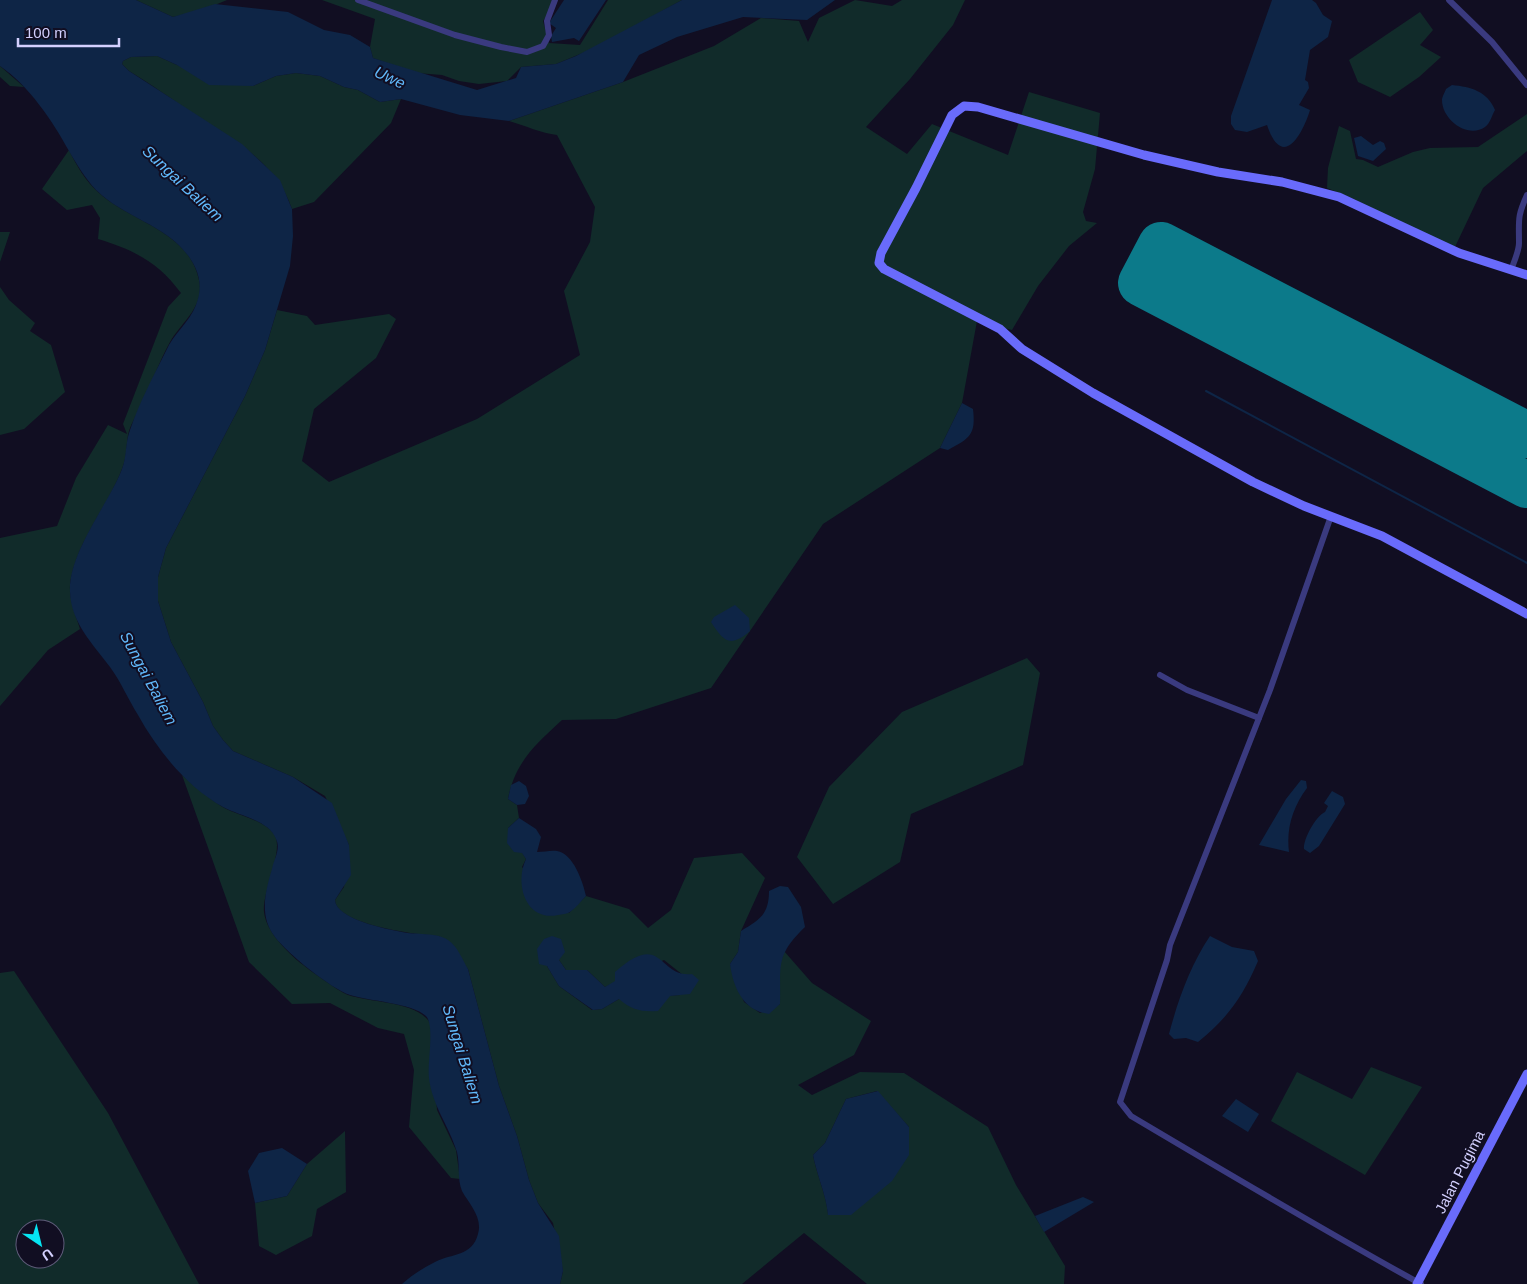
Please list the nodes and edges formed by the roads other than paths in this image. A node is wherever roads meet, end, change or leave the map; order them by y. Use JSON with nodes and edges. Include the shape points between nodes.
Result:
{"nodes":[{"id":1,"x":358,"y":0,"type":"edge"},
{"id":2,"x":555,"y":0,"type":"edge"},
{"id":3,"x":1449,"y":0,"type":"edge"},
{"id":4,"x":1527,"y":84,"type":"edge"},
{"id":5,"x":1527,"y":195,"type":"edge"},
{"id":6,"x":1511,"y":270,"type":"junction"},
{"id":7,"x":1527,"y":275,"type":"edge"},
{"id":8,"x":1331,"y":516,"type":"junction"},
{"id":9,"x":1527,"y":614,"type":"edge"},
{"id":10,"x":1160,"y":675,"type":"dead end"},
{"id":11,"x":1259,"y":718,"type":"junction"},
{"id":12,"x":1527,"y":1074,"type":"edge"},
{"id":13,"x":1419,"y":1283,"type":"edge"}],
"edges":[{"from":1,"to":2,"type":"street","via":[[455,35],[527,52],[543,46],[549,35],[547,21]]},
{"from":3,"to":4,"type":"street","via":[[1492,42]]},
{"from":5,"to":6,"type":"street","via":[[1521,209],[1517,229],[1519,244]]},
{"from":6,"to":7,"type":"main road"},
{"from":6,"to":8,"type":"main road","via":[[1459,253],[1339,197],[1282,182],[1144,155],[978,107],[964,106],[952,115],[880,253],[879,263],[884,269],[1000,329],[1022,349],[1093,393],[1253,482]]},
{"from":8,"to":9,"type":"main road","via":[[1391,541]]},
{"from":8,"to":11,"type":"street"},
{"from":10,"to":11,"type":"street","via":[[1187,690]]},
{"from":11,"to":13,"type":"street","via":[[1170,945],[1120,1102],[1131,1116],[1331,1235]]},
{"from":12,"to":13,"type":"main road","name":"Jalan Pugima"}]}
